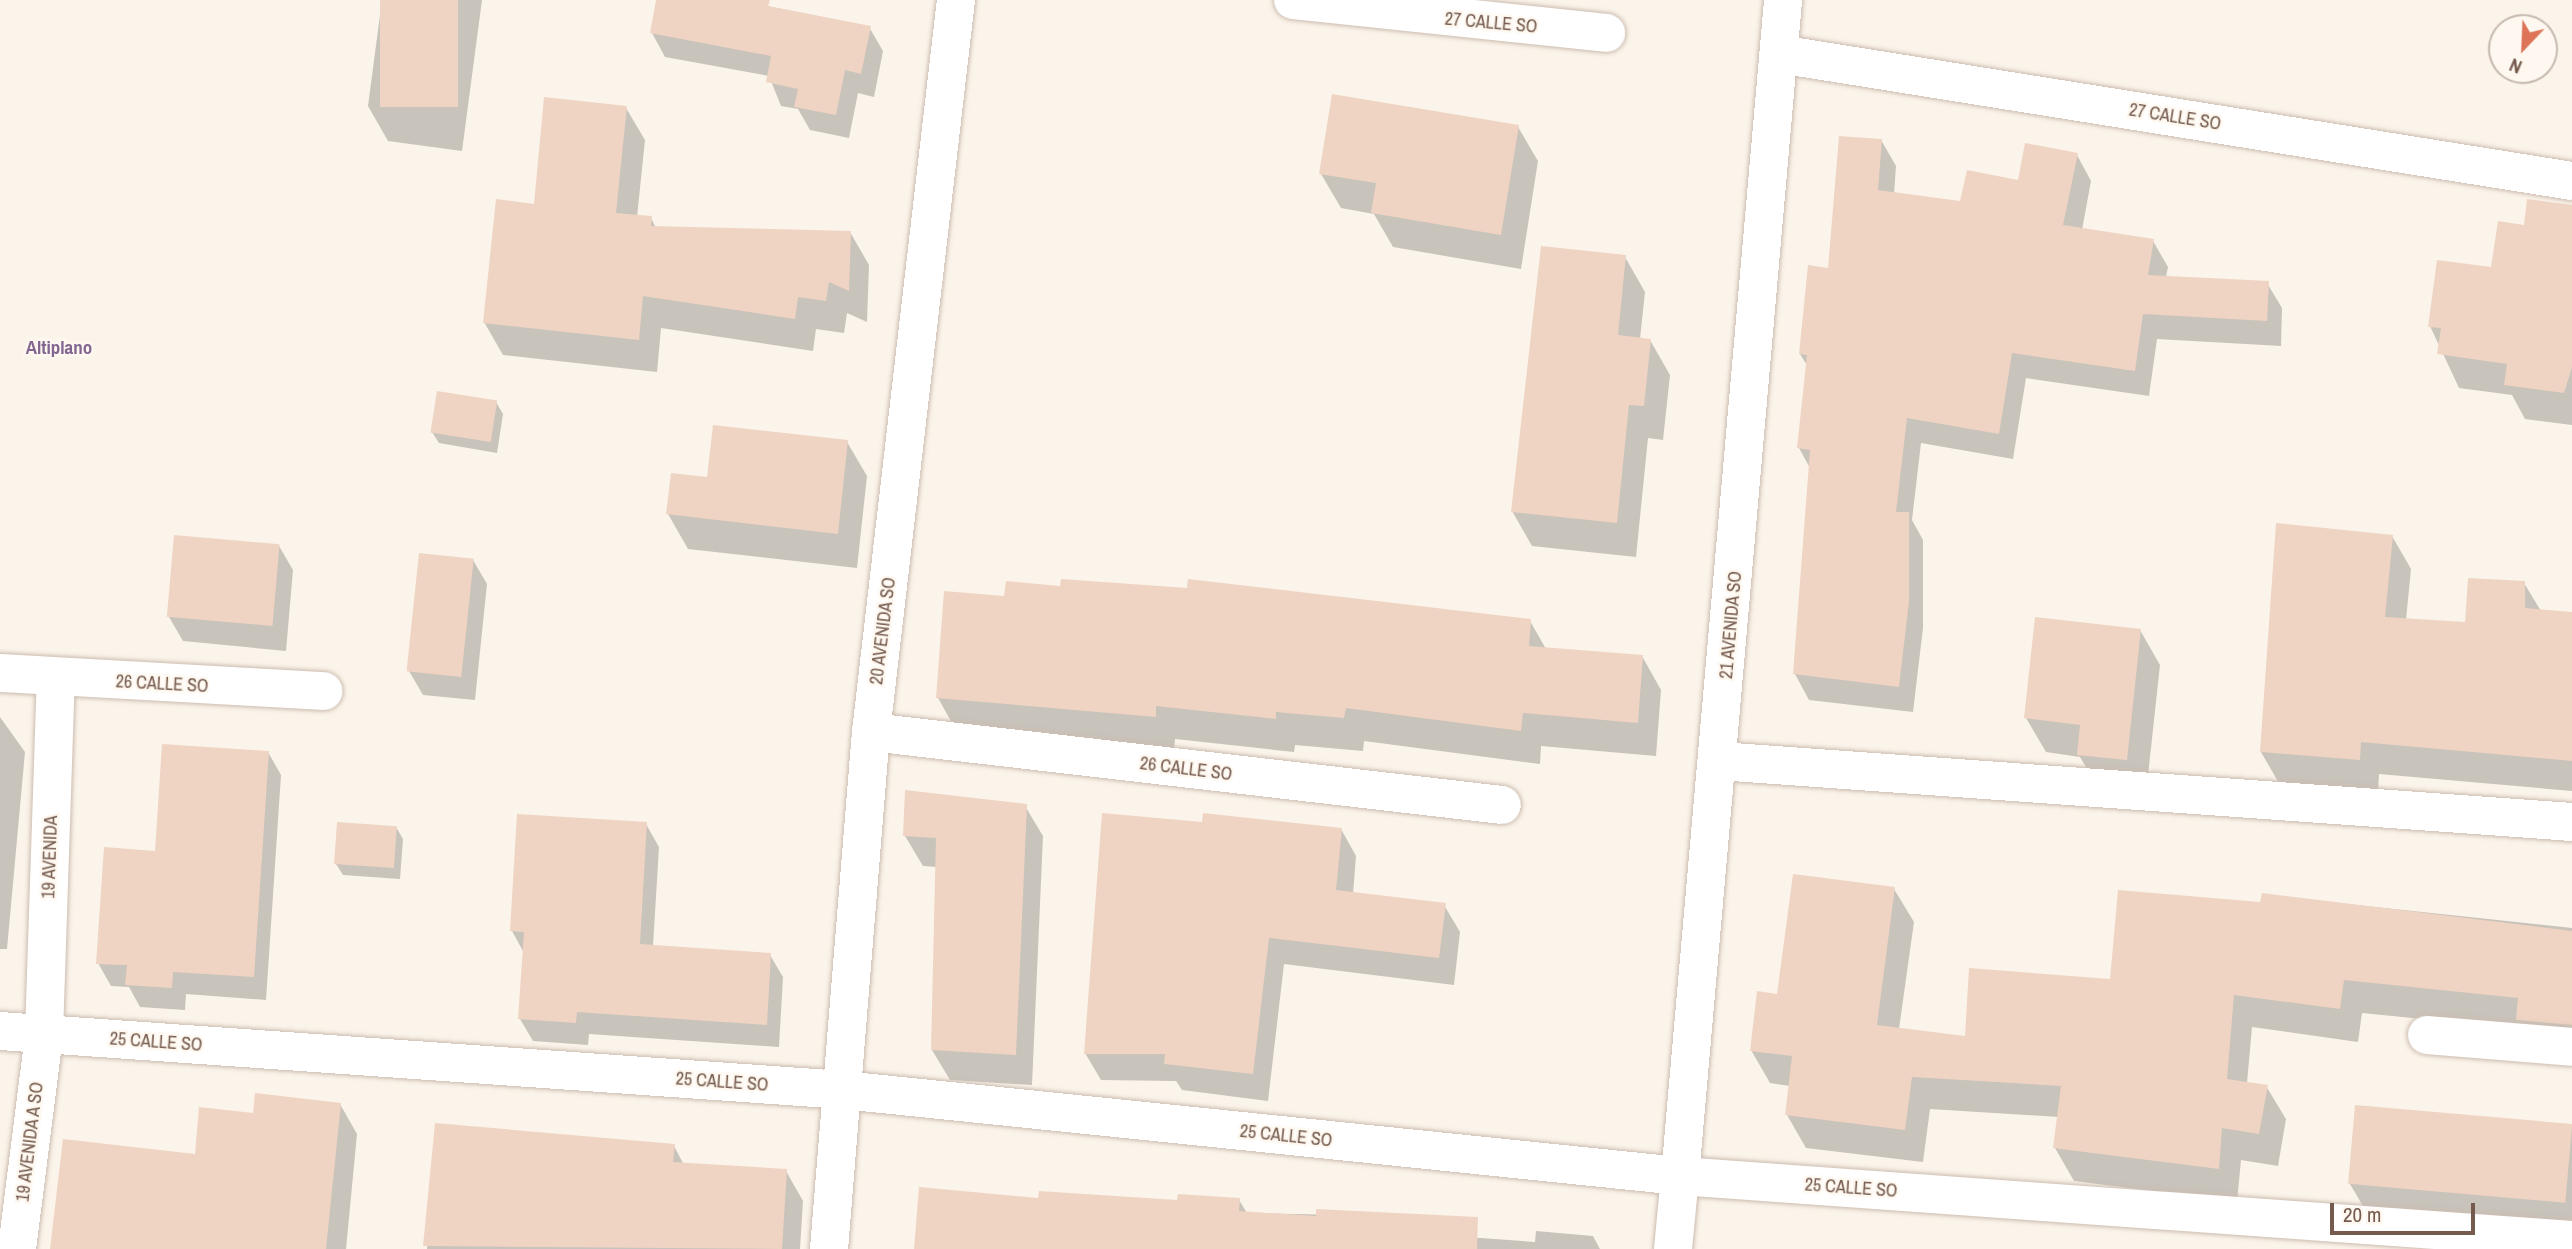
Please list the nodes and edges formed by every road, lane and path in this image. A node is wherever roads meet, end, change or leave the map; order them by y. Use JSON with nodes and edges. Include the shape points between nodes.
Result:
{"nodes":[{"id":1,"x":1293,"y":0,"type":"edge"},
{"id":2,"x":1783,"y":0,"type":"edge"},
{"id":3,"x":955,"y":7,"type":"edge"},
{"id":4,"x":1606,"y":33,"type":"dead end"},
{"id":5,"x":1779,"y":54,"type":"junction"},
{"id":6,"x":2572,"y":181,"type":"edge"},
{"id":7,"x":0,"y":673,"type":"edge"},
{"id":8,"x":56,"y":679,"type":"junction"},
{"id":9,"x":324,"y":691,"type":"dead end"},
{"id":10,"x":871,"y":732,"type":"junction"},
{"id":11,"x":1720,"y":761,"type":"junction"},
{"id":12,"x":1502,"y":805,"type":"dead end"},
{"id":13,"x":2572,"y":822,"type":"edge"},
{"id":14,"x":0,"y":1031,"type":"edge"},
{"id":15,"x":44,"y":1034,"type":"junction"},
{"id":16,"x":2427,"y":1035,"type":"dead end"},
{"id":17,"x":2572,"y":1047,"type":"edge"},
{"id":18,"x":843,"y":1090,"type":"junction"},
{"id":19,"x":1680,"y":1176,"type":"junction"},
{"id":20,"x":2572,"y":1240,"type":"edge"},
{"id":21,"x":17,"y":1249,"type":"edge"},
{"id":22,"x":829,"y":1249,"type":"edge"},
{"id":23,"x":1673,"y":1249,"type":"edge"}],
"edges":[{"from":1,"to":4,"type":"street","name":"27 CALLE SO"},
{"from":2,"to":5,"type":"street","name":"21 AVENIDA SO"},
{"from":3,"to":10,"type":"street","name":"20 AVENIDA SO"},
{"from":5,"to":6,"type":"street","name":"27 CALLE SO"},
{"from":5,"to":11,"type":"street","name":"21 AVENIDA SO"},
{"from":7,"to":8,"type":"street","name":"26 CALLE SO"},
{"from":8,"to":9,"type":"street","name":"26 CALLE SO"},
{"from":8,"to":15,"type":"street","name":"19 AVENIDA"},
{"from":10,"to":12,"type":"street","name":"26 CALLE SO"},
{"from":10,"to":18,"type":"street","name":"20 AVENIDA SO"},
{"from":11,"to":13,"type":"street"},
{"from":11,"to":19,"type":"street","name":"21 AVENIDA SO"},
{"from":14,"to":15,"type":"street","name":"25 CALLE SO"},
{"from":15,"to":18,"type":"street","name":"25 CALLE SO"},
{"from":15,"to":21,"type":"street","name":"19 AVENIDA A SO"},
{"from":16,"to":17,"type":"street"},
{"from":18,"to":19,"type":"street","name":"25 CALLE SO"},
{"from":18,"to":22,"type":"street","name":"20 AVENIDA SO"},
{"from":19,"to":20,"type":"street","name":"25 CALLE SO"},
{"from":19,"to":23,"type":"street","name":"21 AVENIDA SO"}]}
